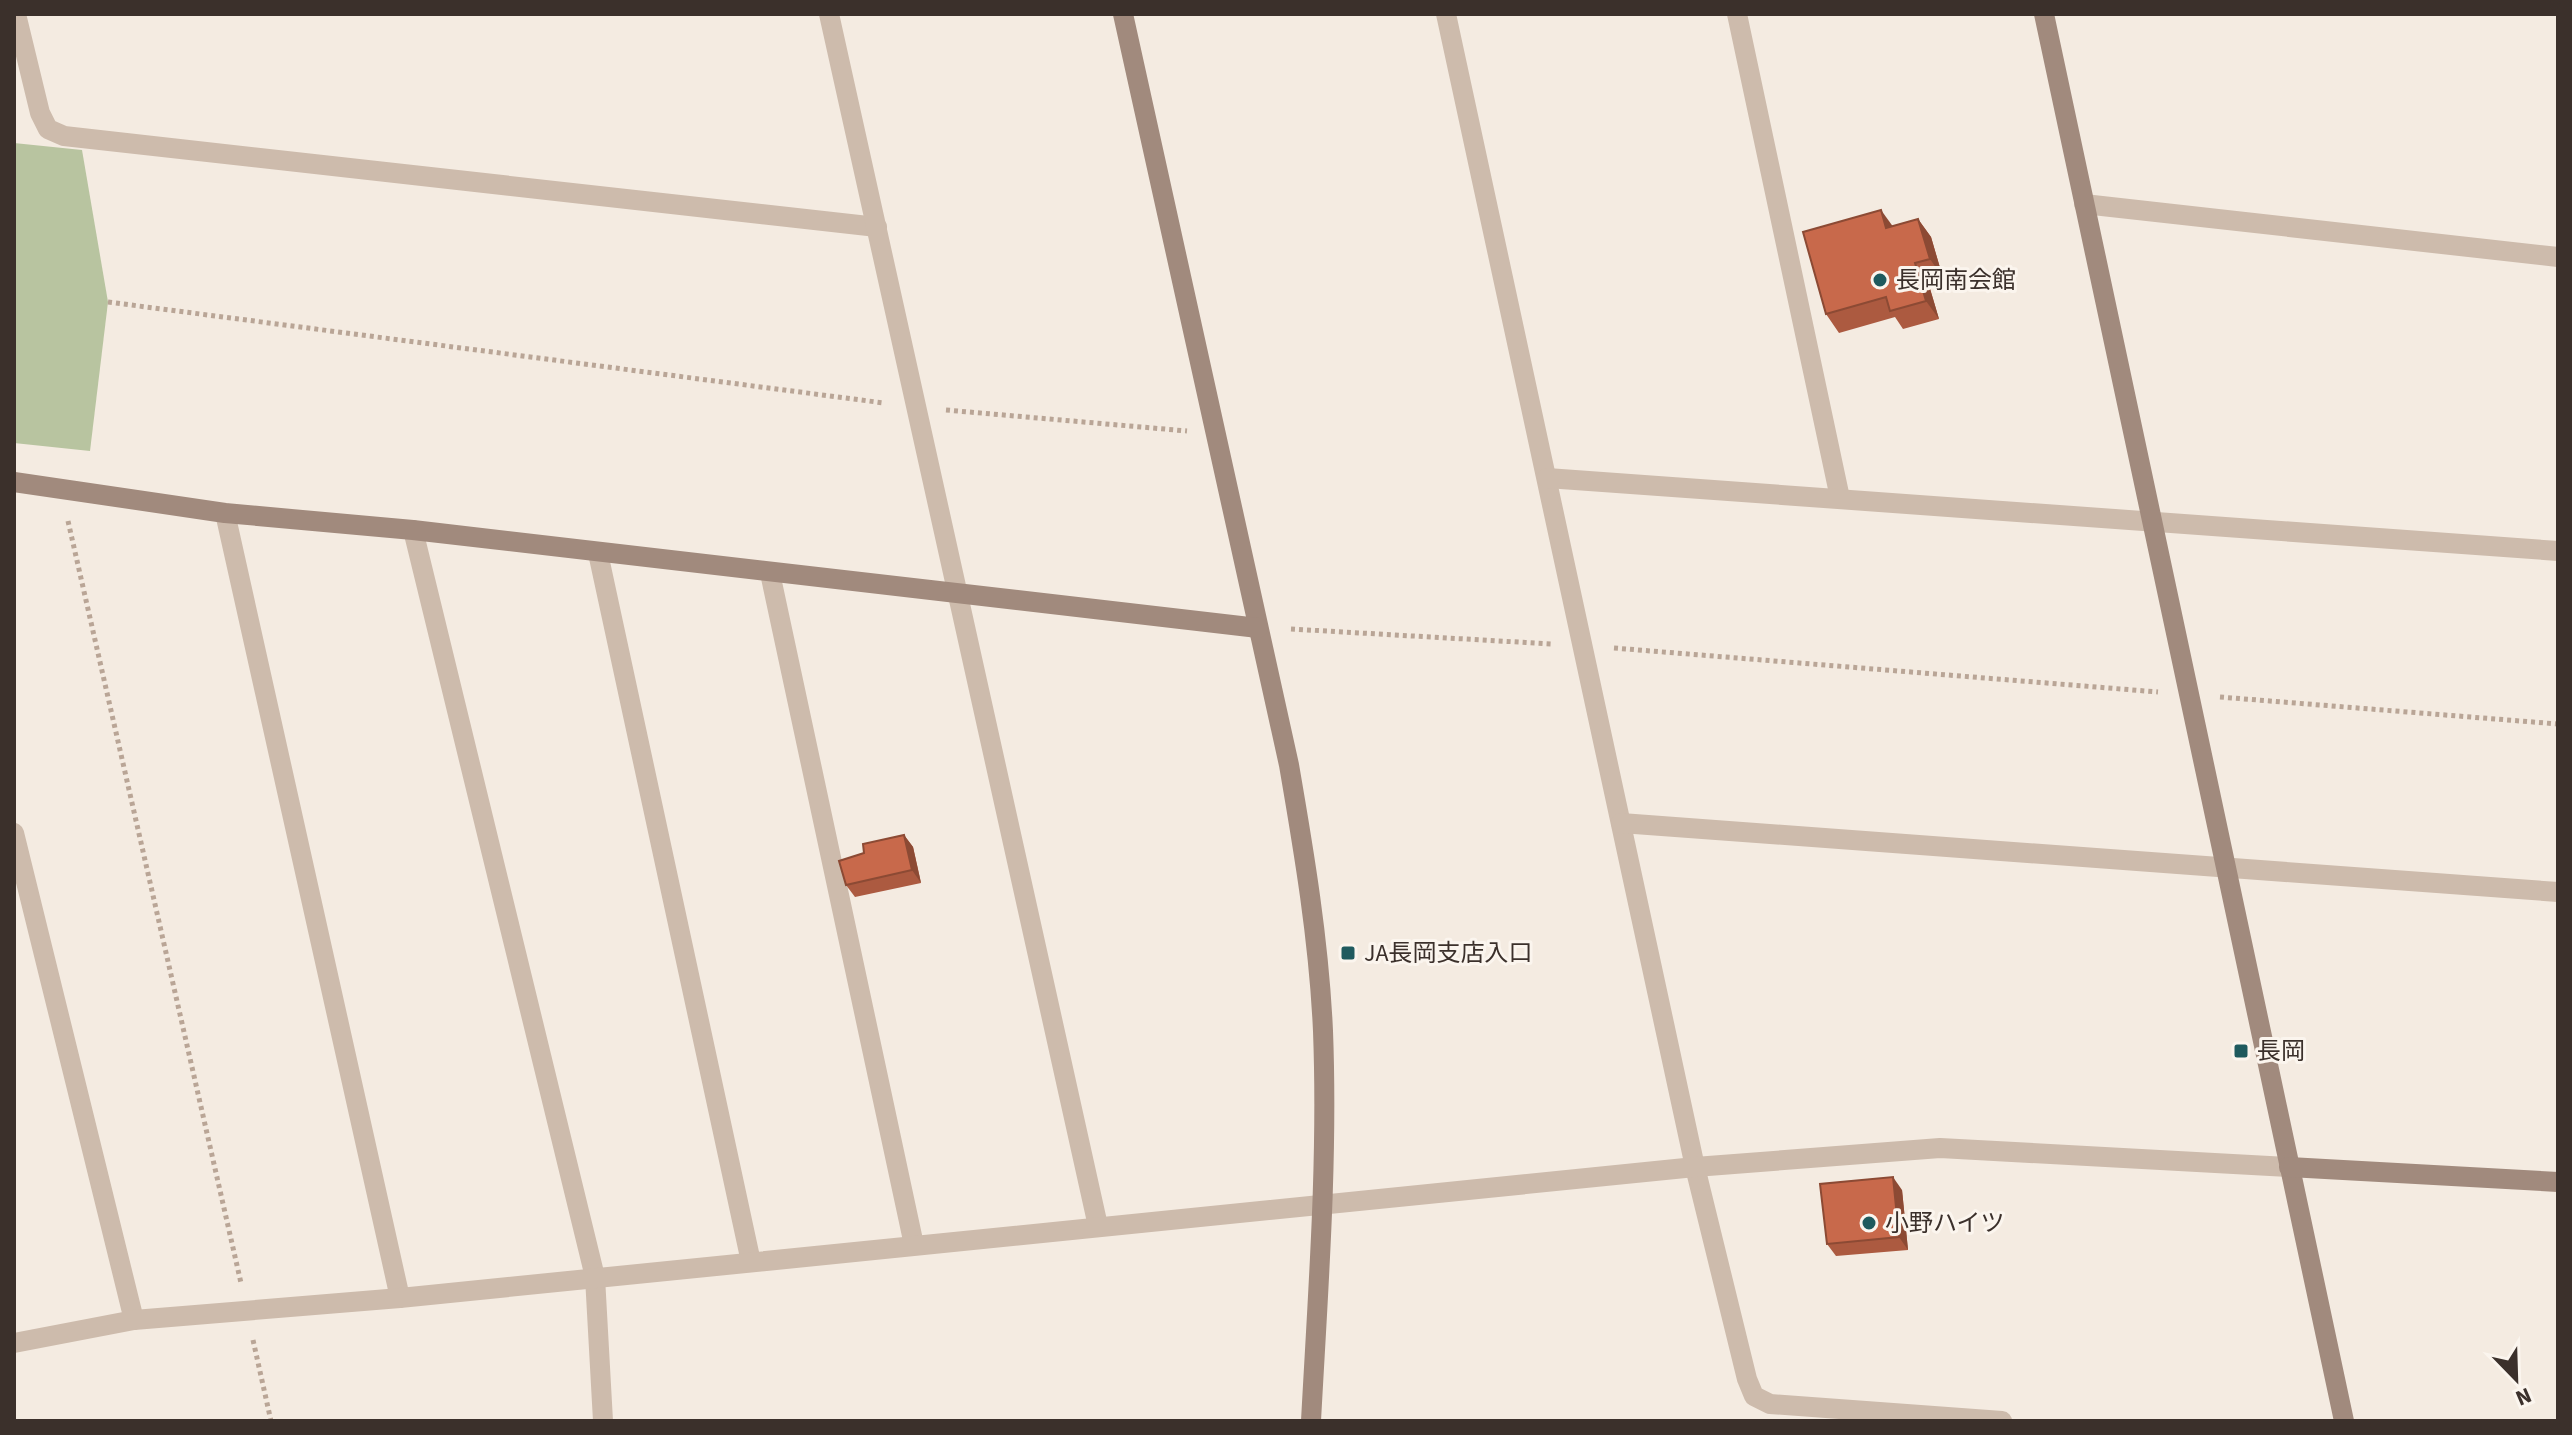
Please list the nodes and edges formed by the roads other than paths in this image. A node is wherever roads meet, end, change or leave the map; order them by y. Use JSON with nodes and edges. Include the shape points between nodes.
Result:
{"nodes":[{"id":1,"x":16,"y":14,"type":"edge"},
{"id":2,"x":829,"y":14,"type":"edge"},
{"id":3,"x":1123,"y":14,"type":"edge"},
{"id":4,"x":1446,"y":14,"type":"edge"},
{"id":5,"x":1737,"y":14,"type":"edge"},
{"id":6,"x":2044,"y":14,"type":"edge"},
{"id":7,"x":2084,"y":204,"type":"junction"},
{"id":8,"x":877,"y":227,"type":"junction"},
{"id":9,"x":2558,"y":257,"type":"edge"},
{"id":10,"x":1547,"y":478,"type":"junction"},
{"id":11,"x":14,"y":482,"type":"edge"},
{"id":12,"x":1840,"y":498,"type":"junction"},
{"id":13,"x":225,"y":513,"type":"junction"},
{"id":14,"x":2153,"y":523,"type":"junction"},
{"id":15,"x":413,"y":530,"type":"junction"},
{"id":16,"x":2558,"y":551,"type":"edge"},
{"id":17,"x":598,"y":553,"type":"junction"},
{"id":18,"x":770,"y":573,"type":"junction"},
{"id":19,"x":960,"y":595,"type":"junction"},
{"id":20,"x":1258,"y":628,"type":"junction"},
{"id":21,"x":1621,"y":823,"type":"junction"},
{"id":22,"x":14,"y":833,"type":"edge"},
{"id":23,"x":2226,"y":869,"type":"junction"},
{"id":24,"x":2558,"y":892,"type":"edge"},
{"id":25,"x":1695,"y":1167,"type":"junction"},
{"id":26,"x":2289,"y":1167,"type":"junction"},
{"id":27,"x":2558,"y":1182,"type":"edge"},
{"id":28,"x":1323,"y":1206,"type":"junction"},
{"id":29,"x":1098,"y":1226,"type":"junction"},
{"id":30,"x":914,"y":1245,"type":"junction"},
{"id":31,"x":751,"y":1262,"type":"junction"},
{"id":32,"x":595,"y":1277,"type":"junction"},
{"id":33,"x":400,"y":1298,"type":"junction"},
{"id":34,"x":134,"y":1320,"type":"junction"},
{"id":35,"x":14,"y":1343,"type":"edge"},
{"id":36,"x":603,"y":1421,"type":"edge"},
{"id":37,"x":1311,"y":1421,"type":"edge"},
{"id":38,"x":2002,"y":1421,"type":"edge"},
{"id":39,"x":2344,"y":1421,"type":"edge"}],
"edges":[{"from":1,"to":8,"type":"street","via":[[40,113],[48,129],[64,136]]},
{"from":2,"to":8,"type":"street"},
{"from":3,"to":20,"type":"street"},
{"from":4,"to":10,"type":"street"},
{"from":5,"to":12,"type":"street"},
{"from":6,"to":7,"type":"street"},
{"from":7,"to":9,"type":"street"},
{"from":7,"to":14,"type":"street"},
{"from":8,"to":19,"type":"street"},
{"from":10,"to":12,"type":"street"},
{"from":10,"to":21,"type":"street"},
{"from":11,"to":13,"type":"street"},
{"from":12,"to":14,"type":"street"},
{"from":13,"to":15,"type":"street"},
{"from":13,"to":33,"type":"street"},
{"from":14,"to":16,"type":"street"},
{"from":14,"to":23,"type":"street"},
{"from":15,"to":17,"type":"street"},
{"from":15,"to":32,"type":"street"},
{"from":17,"to":18,"type":"street"},
{"from":17,"to":31,"type":"street"},
{"from":18,"to":19,"type":"street"},
{"from":18,"to":30,"type":"street"},
{"from":19,"to":20,"type":"street"},
{"from":19,"to":29,"type":"street"},
{"from":20,"to":28,"type":"street","via":[[1289,765],[1315,946],[1323,1029]]},
{"from":21,"to":23,"type":"street"},
{"from":21,"to":25,"type":"street"},
{"from":22,"to":34,"type":"street"},
{"from":23,"to":24,"type":"street"},
{"from":23,"to":26,"type":"street"},
{"from":25,"to":26,"type":"street","via":[[1940,1148]]},
{"from":25,"to":28,"type":"street"},
{"from":25,"to":38,"type":"street","via":[[1754,1396],[1770,1404]]},
{"from":26,"to":27,"type":"street"},
{"from":26,"to":39,"type":"street"},
{"from":28,"to":29,"type":"street"},
{"from":28,"to":37,"type":"street"},
{"from":29,"to":30,"type":"street"},
{"from":30,"to":31,"type":"street"},
{"from":31,"to":32,"type":"street"},
{"from":32,"to":33,"type":"street"},
{"from":32,"to":36,"type":"street"},
{"from":33,"to":34,"type":"street"},
{"from":34,"to":35,"type":"street"}]}
